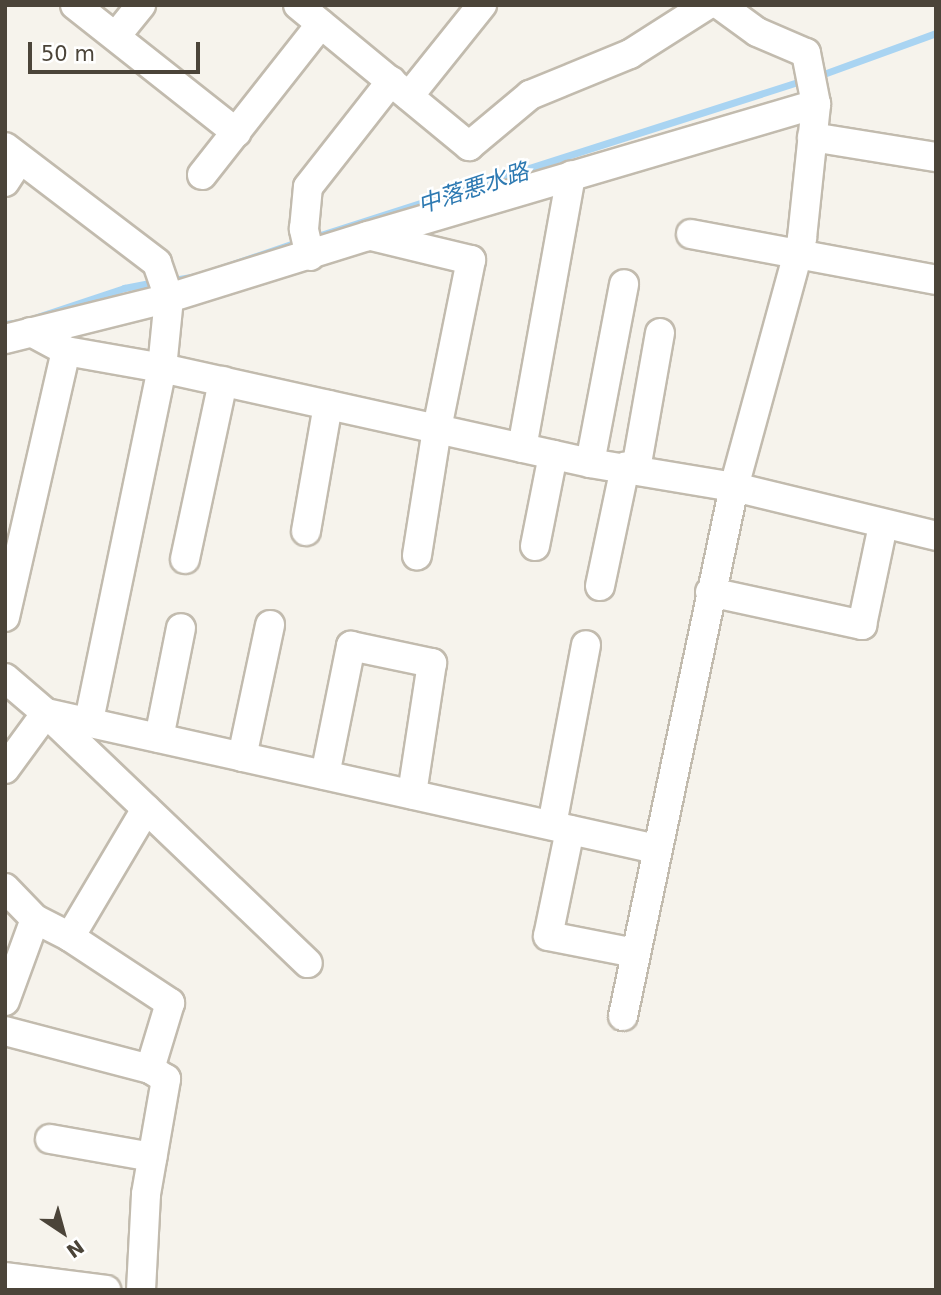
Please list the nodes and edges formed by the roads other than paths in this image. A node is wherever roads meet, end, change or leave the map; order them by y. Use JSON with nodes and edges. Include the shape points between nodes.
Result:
{"nodes":[{"id":1,"x":75,"y":5,"type":"edge"},
{"id":2,"x":141,"y":5,"type":"edge"},
{"id":3,"x":298,"y":5,"type":"edge"},
{"id":4,"x":482,"y":5,"type":"edge"},
{"id":5,"x":707,"y":5,"type":"edge"},
{"id":6,"x":720,"y":5,"type":"edge"},
{"id":7,"x":321,"y":24,"type":"junction"},
{"id":8,"x":116,"y":36,"type":"junction"},
{"id":9,"x":400,"y":89,"type":"junction"},
{"id":10,"x":815,"y":98,"type":"junction"},
{"id":11,"x":237,"y":133,"type":"junction"},
{"id":12,"x":812,"y":137,"type":"junction"},
{"id":13,"x":936,"y":157,"type":"edge"},
{"id":14,"x":10,"y":162,"type":"edge"},
{"id":15,"x":202,"y":175,"type":"dead end"},
{"id":16,"x":571,"y":175,"type":"junction"},
{"id":17,"x":691,"y":234,"type":"dead end"},
{"id":18,"x":368,"y":236,"type":"junction"},
{"id":19,"x":308,"y":245,"type":"junction"},
{"id":20,"x":798,"y":255,"type":"junction"},
{"id":21,"x":936,"y":280,"type":"edge"},
{"id":22,"x":624,"y":284,"type":"dead end"},
{"id":23,"x":166,"y":287,"type":"junction"},
{"id":24,"x":660,"y":333,"type":"dead end"},
{"id":25,"x":18,"y":335,"type":"edge"},
{"id":26,"x":66,"y":351,"type":"junction"},
{"id":27,"x":162,"y":368,"type":"junction"},
{"id":28,"x":223,"y":381,"type":"junction"},
{"id":29,"x":328,"y":405,"type":"junction"},
{"id":30,"x":437,"y":429,"type":"junction"},
{"id":31,"x":522,"y":448,"type":"junction"},
{"id":32,"x":553,"y":455,"type":"junction"},
{"id":33,"x":590,"y":463,"type":"junction"},
{"id":34,"x":631,"y":468,"type":"junction"},
{"id":35,"x":734,"y":486,"type":"junction"},
{"id":36,"x":883,"y":525,"type":"junction"},
{"id":37,"x":306,"y":531,"type":"dead end"},
{"id":38,"x":936,"y":536,"type":"edge"},
{"id":39,"x":535,"y":545,"type":"dead end"},
{"id":40,"x":418,"y":555,"type":"dead end"},
{"id":41,"x":185,"y":559,"type":"dead end"},
{"id":42,"x":600,"y":586,"type":"dead end"},
{"id":43,"x":710,"y":592,"type":"junction"},
{"id":44,"x":5,"y":617,"type":"edge"},
{"id":45,"x":270,"y":625,"type":"dead end"},
{"id":46,"x":181,"y":628,"type":"dead end"},
{"id":47,"x":586,"y":645,"type":"dead end"},
{"id":48,"x":5,"y":678,"type":"edge"},
{"id":49,"x":46,"y":713,"type":"junction"},
{"id":50,"x":89,"y":722,"type":"junction"},
{"id":51,"x":159,"y":738,"type":"junction"},
{"id":52,"x":243,"y":757,"type":"junction"},
{"id":53,"x":5,"y":769,"type":"edge"},
{"id":54,"x":325,"y":775,"type":"junction"},
{"id":55,"x":412,"y":794,"type":"junction"},
{"id":56,"x":145,"y":809,"type":"junction"},
{"id":57,"x":561,"y":827,"type":"junction"},
{"id":58,"x":656,"y":849,"type":"junction"},
{"id":59,"x":5,"y":888,"type":"edge"},
{"id":60,"x":35,"y":919,"type":"junction"},
{"id":61,"x":70,"y":937,"type":"junction"},
{"id":62,"x":635,"y":953,"type":"junction"},
{"id":63,"x":308,"y":963,"type":"dead end"},
{"id":64,"x":5,"y":1001,"type":"edge"},
{"id":65,"x":623,"y":1016,"type":"dead end"},
{"id":66,"x":5,"y":1031,"type":"edge"},
{"id":67,"x":149,"y":1069,"type":"junction"},
{"id":68,"x":50,"y":1139,"type":"dead end"},
{"id":69,"x":152,"y":1157,"type":"junction"},
{"id":70,"x":5,"y":1277,"type":"edge"},
{"id":71,"x":106,"y":1290,"type":"edge"},
{"id":72,"x":141,"y":1290,"type":"edge"}],
"edges":[{"from":1,"to":8,"type":"street"},
{"from":2,"to":8,"type":"street"},
{"from":3,"to":7,"type":"street"},
{"from":4,"to":9,"type":"street"},
{"from":5,"to":9,"type":"street","via":[[630,54],[530,94],[469,146]]},
{"from":6,"to":10,"type":"street","via":[[757,32],[806,52]]},
{"from":7,"to":9,"type":"street"},
{"from":7,"to":11,"type":"street"},
{"from":8,"to":11,"type":"street"},
{"from":9,"to":19,"type":"street","via":[[308,187]]},
{"from":10,"to":12,"type":"street"},
{"from":10,"to":16,"type":"street"},
{"from":11,"to":15,"type":"street"},
{"from":12,"to":13,"type":"street"},
{"from":12,"to":20,"type":"street"},
{"from":14,"to":23,"type":"street","via":[[157,263]]},
{"from":16,"to":18,"type":"street"},
{"from":16,"to":31,"type":"street"},
{"from":17,"to":20,"type":"street"},
{"from":18,"to":19,"type":"street"},
{"from":18,"to":30,"type":"street","via":[[471,260]]},
{"from":19,"to":23,"type":"street"},
{"from":20,"to":21,"type":"street"},
{"from":20,"to":35,"type":"street"},
{"from":22,"to":33,"type":"street"},
{"from":23,"to":25,"type":"street"},
{"from":23,"to":27,"type":"street"},
{"from":24,"to":34,"type":"street"},
{"from":25,"to":26,"type":"street"},
{"from":26,"to":27,"type":"street"},
{"from":26,"to":44,"type":"street"},
{"from":27,"to":28,"type":"street"},
{"from":27,"to":50,"type":"street"},
{"from":28,"to":29,"type":"street"},
{"from":28,"to":41,"type":"street"},
{"from":29,"to":30,"type":"street"},
{"from":29,"to":37,"type":"street"},
{"from":30,"to":31,"type":"street"},
{"from":30,"to":40,"type":"street"},
{"from":31,"to":32,"type":"street"},
{"from":32,"to":33,"type":"street"},
{"from":32,"to":39,"type":"street"},
{"from":33,"to":34,"type":"street"},
{"from":34,"to":35,"type":"street"},
{"from":34,"to":42,"type":"street"},
{"from":35,"to":36,"type":"street"},
{"from":35,"to":43,"type":"street"},
{"from":36,"to":38,"type":"street"},
{"from":36,"to":43,"type":"street","via":[[862,625]]},
{"from":43,"to":58,"type":"street"},
{"from":45,"to":52,"type":"street"},
{"from":46,"to":51,"type":"street"},
{"from":47,"to":57,"type":"street"},
{"from":48,"to":49,"type":"street"},
{"from":49,"to":50,"type":"street"},
{"from":49,"to":53,"type":"street"},
{"from":49,"to":56,"type":"street"},
{"from":50,"to":51,"type":"street"},
{"from":51,"to":52,"type":"street"},
{"from":52,"to":54,"type":"street"},
{"from":54,"to":55,"type":"street"},
{"from":54,"to":55,"type":"street","via":[[351,646],[432,663]]},
{"from":55,"to":57,"type":"street"},
{"from":56,"to":61,"type":"street"},
{"from":56,"to":63,"type":"street"},
{"from":57,"to":58,"type":"street"},
{"from":57,"to":62,"type":"street","via":[[548,936]]},
{"from":58,"to":62,"type":"street"},
{"from":59,"to":60,"type":"street"},
{"from":60,"to":61,"type":"street"},
{"from":60,"to":64,"type":"street"},
{"from":61,"to":67,"type":"street","via":[[170,1003]]},
{"from":62,"to":65,"type":"street"},
{"from":66,"to":67,"type":"street"},
{"from":67,"to":69,"type":"street","via":[[166,1079]]},
{"from":68,"to":69,"type":"street"},
{"from":69,"to":72,"type":"street"},
{"from":70,"to":71,"type":"street"}]}
